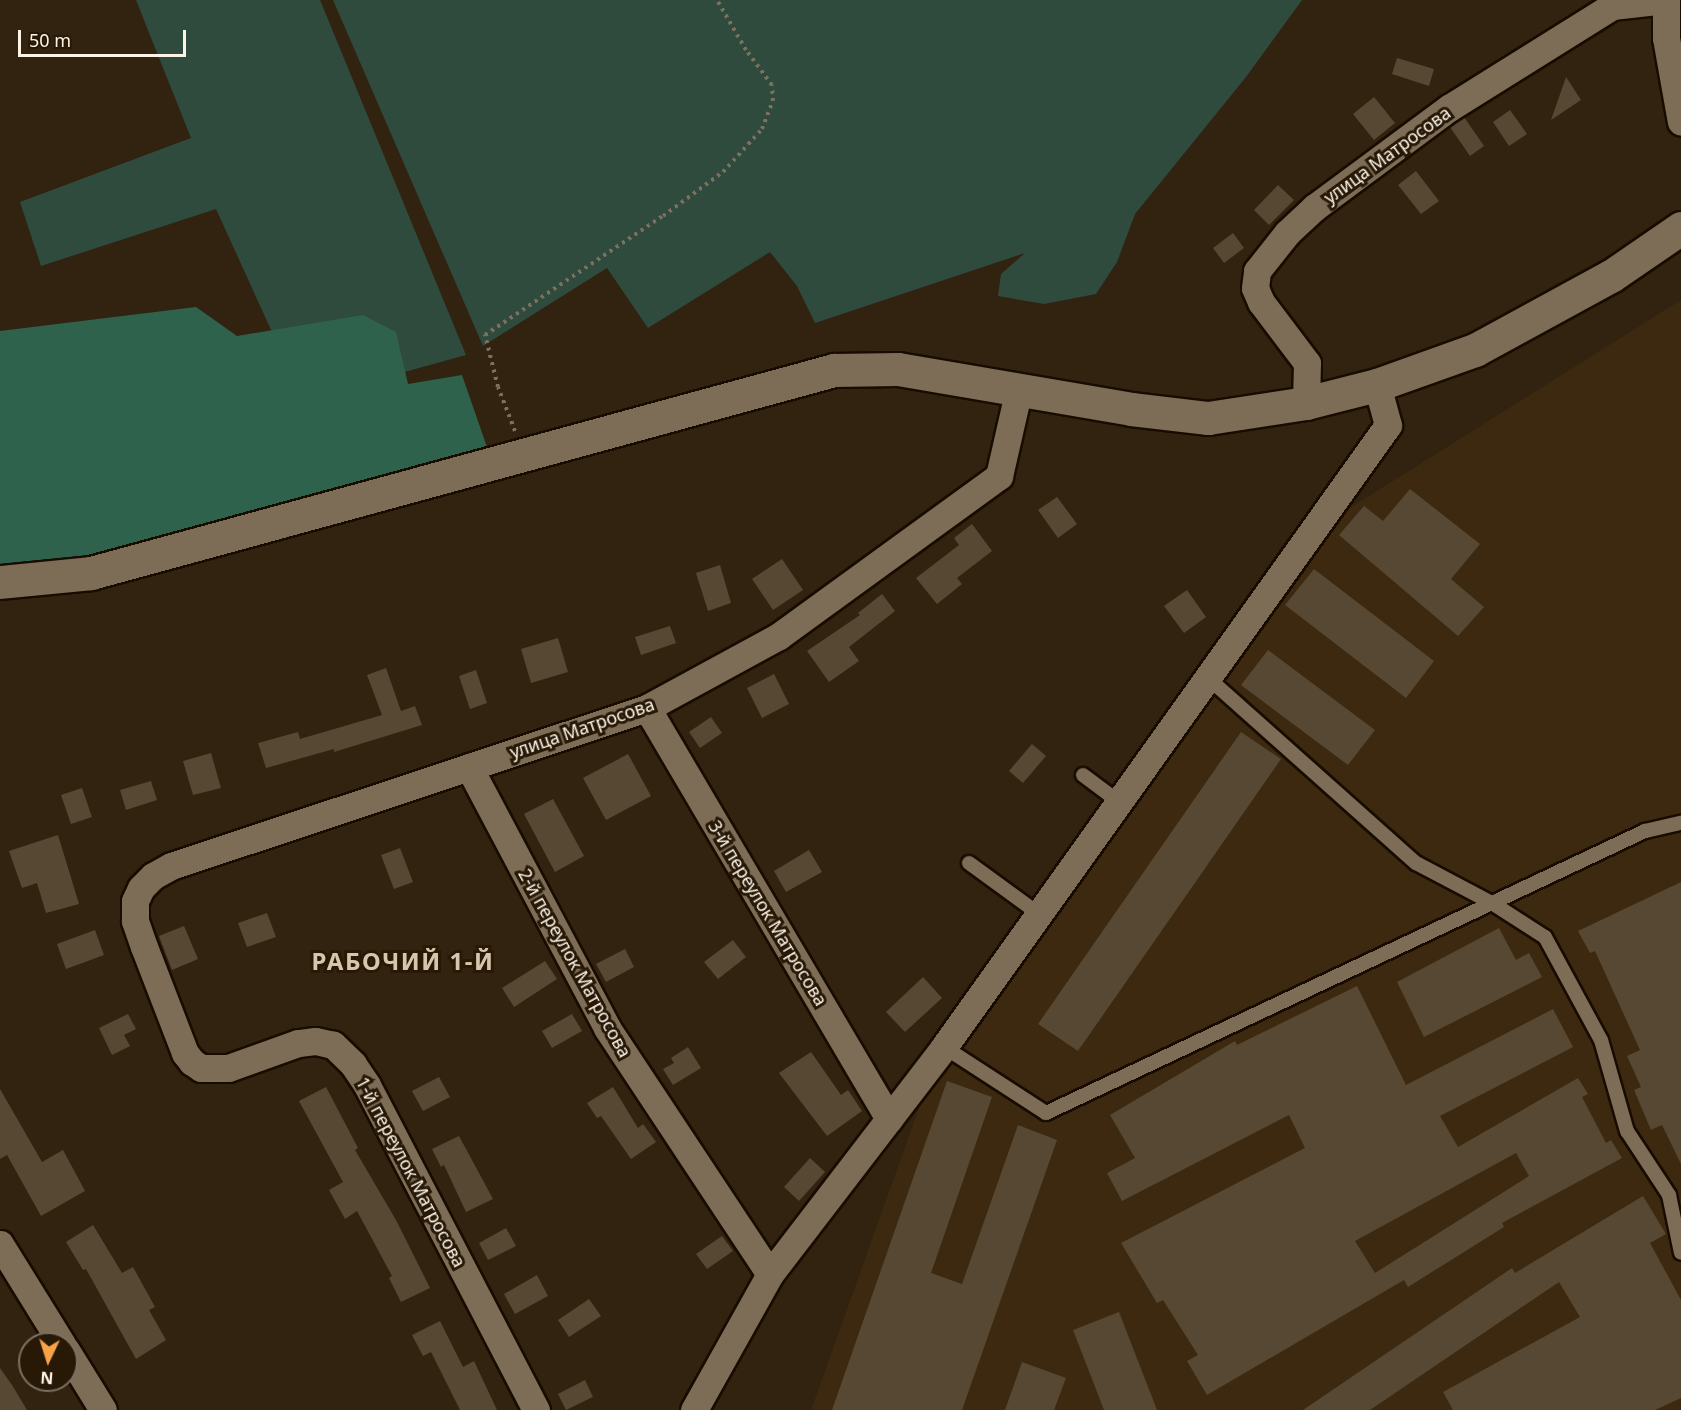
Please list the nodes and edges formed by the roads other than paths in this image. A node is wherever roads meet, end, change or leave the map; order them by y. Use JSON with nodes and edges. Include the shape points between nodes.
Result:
{"nodes":[{"id":1,"x":1666,"y":0,"type":"edge"},
{"id":2,"x":1681,"y":122,"type":"edge"},
{"id":3,"x":1681,"y":228,"type":"edge"},
{"id":4,"x":1377,"y":385,"type":"junction"},
{"id":5,"x":1019,"y":389,"type":"junction"},
{"id":6,"x":1306,"y":403,"type":"junction"},
{"id":7,"x":0,"y":582,"type":"edge"},
{"id":8,"x":1208,"y":678,"type":"junction"},
{"id":9,"x":647,"y":708,"type":"junction"},
{"id":10,"x":469,"y":767,"type":"junction"},
{"id":11,"x":1083,"y":776,"type":"dead end"},
{"id":12,"x":1119,"y":802,"type":"junction"},
{"id":13,"x":1681,"y":823,"type":"edge"},
{"id":14,"x":969,"y":863,"type":"dead end"},
{"id":15,"x":141,"y":888,"type":"joint"},
{"id":16,"x":1492,"y":903,"type":"junction"},
{"id":17,"x":1039,"y":914,"type":"junction"},
{"id":18,"x":944,"y":1047,"type":"junction"},
{"id":19,"x":889,"y":1119,"type":"junction"},
{"id":20,"x":0,"y":1244,"type":"edge"},
{"id":21,"x":1681,"y":1253,"type":"edge"},
{"id":22,"x":770,"y":1274,"type":"junction"},
{"id":23,"x":55,"y":1332,"type":"edge"},
{"id":24,"x":78,"y":1369,"type":"edge"},
{"id":25,"x":104,"y":1410,"type":"edge"},
{"id":26,"x":536,"y":1410,"type":"edge"},
{"id":27,"x":694,"y":1410,"type":"edge"}],
"edges":[{"from":1,"to":2,"type":"street","name":"улица Матросова","via":[[1666,38]]},
{"from":1,"to":6,"type":"street","name":"улица Матросова","via":[[1612,6],[1449,108],[1315,207],[1287,233],[1257,271],[1255,288],[1261,302],[1307,363]]},
{"from":3,"to":4,"type":"main road","via":[[1611,276],[1475,350]]},
{"from":4,"to":6,"type":"main road"},
{"from":4,"to":8,"type":"street","via":[[1388,425]]},
{"from":5,"to":6,"type":"main road","via":[[1208,418]]},
{"from":5,"to":7,"type":"main road","via":[[898,369],[834,370],[91,573]]},
{"from":5,"to":9,"type":"street","name":"улица Матросова","via":[[999,476],[779,636]]},
{"from":8,"to":12,"type":"street"},
{"from":8,"to":16,"type":"lane","via":[[1416,863]]},
{"from":9,"to":10,"type":"street","name":"улица Матросова"},
{"from":9,"to":19,"type":"street","name":"3-й переулок Матросова"},
{"from":10,"to":15,"type":"street","name":"улица Матросова","via":[[171,866]]},
{"from":10,"to":22,"type":"street","name":"2-й переулок Матросова","via":[[606,1028]]},
{"from":11,"to":12,"type":"lane"},
{"from":12,"to":17,"type":"street"},
{"from":13,"to":16,"type":"lane","via":[[1645,831]]},
{"from":14,"to":17,"type":"lane"},
{"from":15,"to":26,"type":"street","name":"1-й переулок Матросова","via":[[135,901],[135,921],[185,1053],[201,1068],[228,1068],[298,1043],[315,1041],[333,1046],[353,1064]]},
{"from":16,"to":18,"type":"lane","via":[[1046,1113]]},
{"from":16,"to":21,"type":"lane","via":[[1545,937],[1601,1040],[1628,1131],[1669,1195]]},
{"from":17,"to":18,"type":"street"},
{"from":18,"to":19,"type":"street"},
{"from":19,"to":22,"type":"street"},
{"from":20,"to":23,"type":"street"},
{"from":22,"to":27,"type":"street"},
{"from":24,"to":25,"type":"street"}]}
